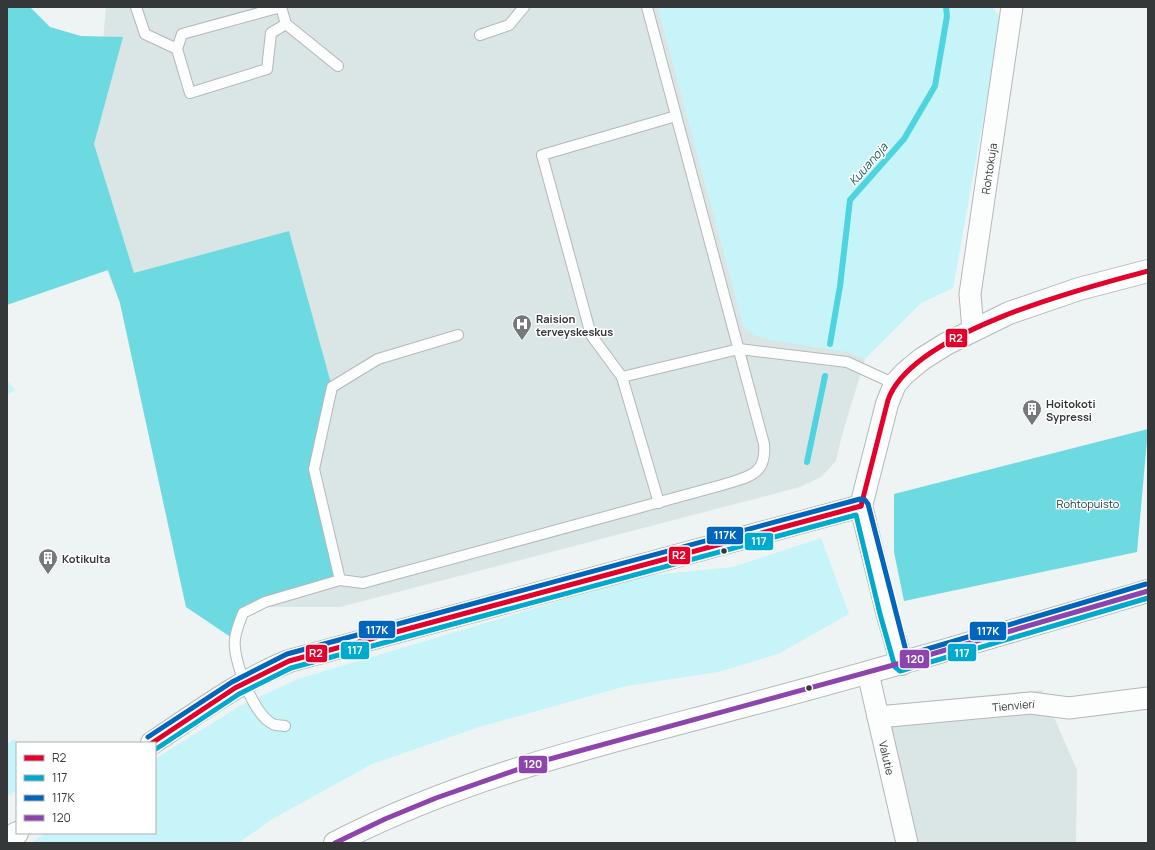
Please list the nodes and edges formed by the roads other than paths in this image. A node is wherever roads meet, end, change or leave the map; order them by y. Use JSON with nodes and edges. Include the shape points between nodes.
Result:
{"nodes":[{"id":1,"x":136,"y":7,"type":"edge"},
{"id":2,"x":281,"y":7,"type":"edge"},
{"id":3,"x":524,"y":7,"type":"edge"},
{"id":4,"x":647,"y":7,"type":"edge"},
{"id":5,"x":1012,"y":7,"type":"edge"},
{"id":6,"x":286,"y":24,"type":"junction"},
{"id":7,"x":480,"y":35,"type":"dead end"},
{"id":8,"x":176,"y":49,"type":"junction"},
{"id":9,"x":338,"y":66,"type":"dead end"},
{"id":10,"x":676,"y":116,"type":"junction"},
{"id":11,"x":1148,"y":271,"type":"edge"},
{"id":12,"x":974,"y":330,"type":"junction"},
{"id":13,"x":458,"y":335,"type":"dead end"},
{"id":14,"x":739,"y":349,"type":"junction"},
{"id":15,"x":622,"y":377,"type":"junction"},
{"id":16,"x":896,"y":384,"type":"junction"},
{"id":17,"x":659,"y":503,"type":"junction"},
{"id":18,"x":862,"y":506,"type":"junction"},
{"id":19,"x":340,"y":580,"type":"junction"},
{"id":20,"x":1148,"y":591,"type":"edge"},
{"id":21,"x":902,"y":664,"type":"junction"},
{"id":22,"x":868,"y":673,"type":"junction"},
{"id":23,"x":245,"y":682,"type":"junction"},
{"id":24,"x":1148,"y":698,"type":"edge"},
{"id":25,"x":878,"y":717,"type":"junction"},
{"id":26,"x":285,"y":726,"type":"dead end"},
{"id":27,"x":154,"y":742,"type":"edge"},
{"id":28,"x":16,"y":834,"type":"edge"},
{"id":29,"x":7,"y":839,"type":"edge"},
{"id":30,"x":335,"y":843,"type":"edge"},
{"id":31,"x":907,"y":843,"type":"edge"}],
"edges":[{"from":1,"to":8,"type":"lane","via":[[145,34]]},
{"from":2,"to":6,"type":"lane"},
{"from":2,"to":8,"type":"lane","via":[[182,34]]},
{"from":3,"to":7,"type":"lane","via":[[509,25]]},
{"from":4,"to":10,"type":"lane"},
{"from":5,"to":12,"type":"street","name":"Rohtokuja","via":[[970,294]]},
{"from":6,"to":8,"type":"lane","via":[[271,32],[268,69],[190,93]]},
{"from":6,"to":9,"type":"lane"},
{"from":10,"to":14,"type":"lane"},
{"from":10,"to":15,"type":"lane","via":[[542,155],[591,335]]},
{"from":11,"to":12,"type":"street","via":[[1079,289],[1009,313]]},
{"from":12,"to":16,"type":"street","via":[[922,359]]},
{"from":13,"to":19,"type":"lane","via":[[378,359],[332,387],[314,469]]},
{"from":14,"to":15,"type":"lane"},
{"from":14,"to":16,"type":"lane","via":[[847,362]]},
{"from":14,"to":17,"type":"lane","via":[[764,444],[764,462],[748,476]]},
{"from":15,"to":17,"type":"lane"},
{"from":16,"to":18,"type":"street","via":[[887,404]]},
{"from":17,"to":19,"type":"lane","via":[[363,583]]},
{"from":18,"to":21,"type":"street"},
{"from":18,"to":23,"type":"street","via":[[289,661]]},
{"from":19,"to":23,"type":"lane","via":[[265,602],[243,613],[235,640],[236,654]]},
{"from":20,"to":21,"type":"street"},
{"from":21,"to":22,"type":"street"},
{"from":22,"to":25,"type":"street","name":"Valutie"},
{"from":22,"to":30,"type":"street","via":[[533,763],[454,790],[379,820]]},
{"from":23,"to":26,"type":"lane","via":[[256,709],[273,724]]},
{"from":23,"to":27,"type":"street"},
{"from":24,"to":25,"type":"street","name":"Tienvieri","via":[[1069,708],[1031,703]]},
{"from":25,"to":31,"type":"street","name":"Valutie"},
{"from":28,"to":29,"type":"street"}]}
